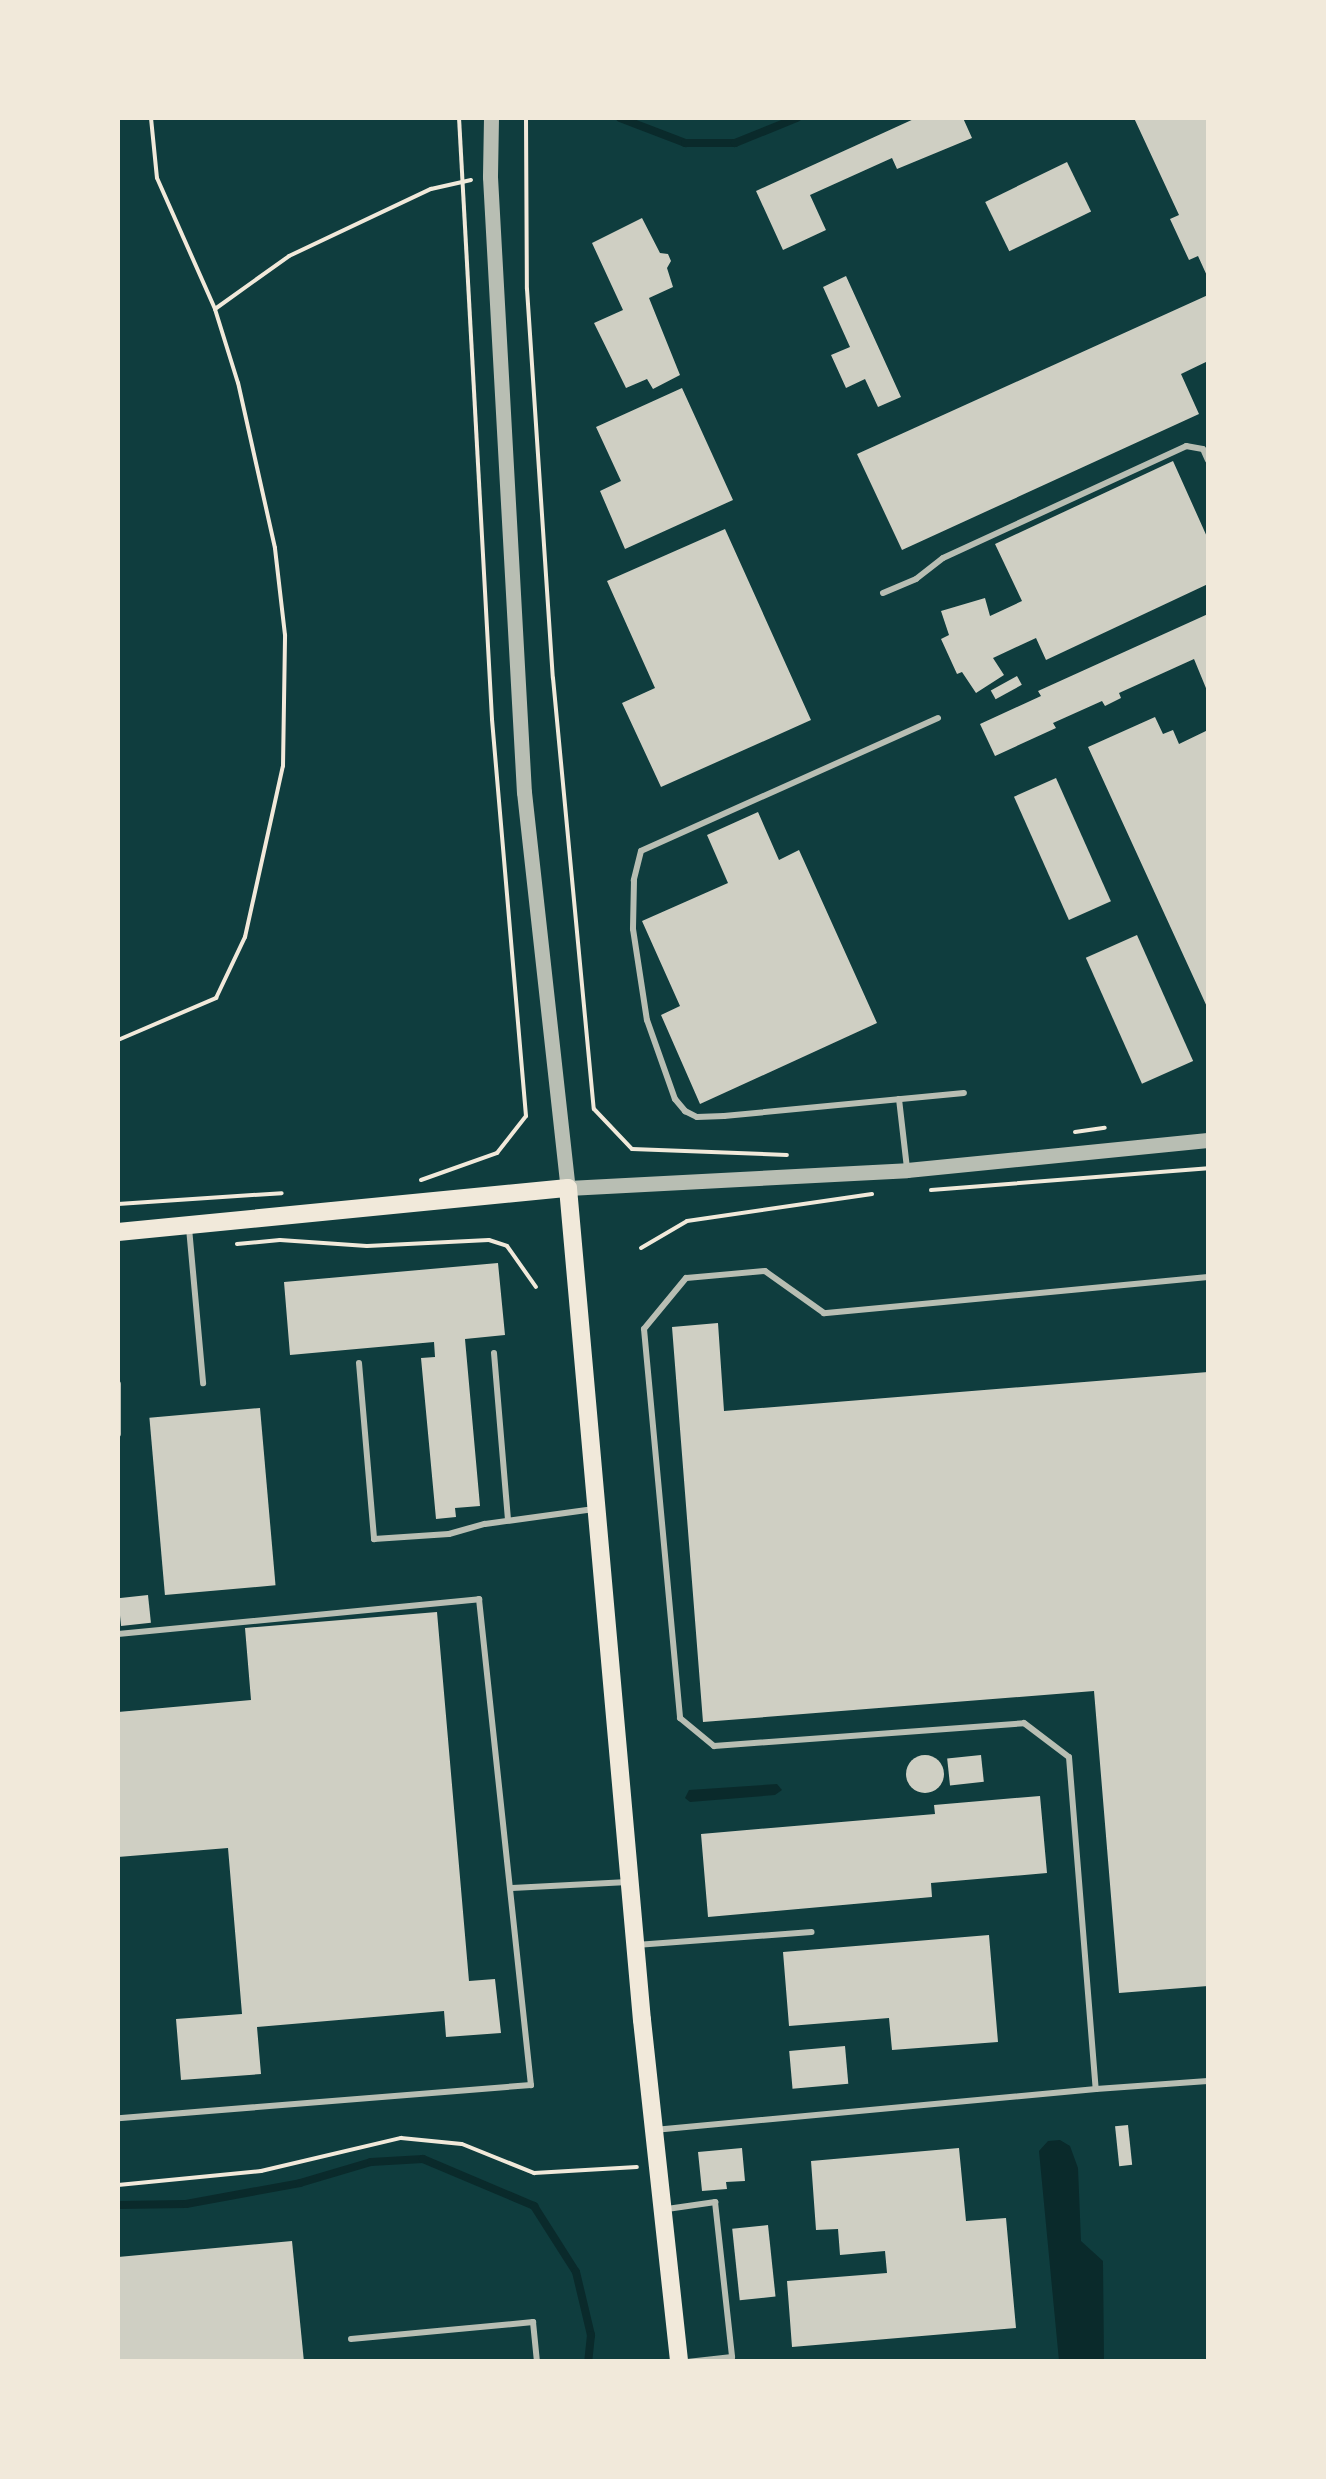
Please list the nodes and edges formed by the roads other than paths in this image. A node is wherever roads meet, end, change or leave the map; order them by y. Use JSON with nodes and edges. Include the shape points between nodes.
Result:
{"nodes":[{"id":1,"x":491,"y":118,"type":"edge"},
{"id":2,"x":1208,"y":460,"type":"edge"},
{"id":3,"x":883,"y":593,"type":"dead end"},
{"id":4,"x":938,"y":718,"type":"dead end"},
{"id":5,"x":964,"y":1093,"type":"dead end"},
{"id":6,"x":899,"y":1100,"type":"junction"},
{"id":7,"x":1208,"y":1140,"type":"edge"},
{"id":8,"x":907,"y":1170,"type":"junction"},
{"id":9,"x":568,"y":1188,"type":"junction"},
{"id":10,"x":189,"y":1226,"type":"junction"},
{"id":11,"x":118,"y":1232,"type":"edge"},
{"id":12,"x":1208,"y":1277,"type":"edge"},
{"id":13,"x":494,"y":1353,"type":"dead end"},
{"id":14,"x":359,"y":1363,"type":"dead end"},
{"id":15,"x":202,"y":1382,"type":"dead end"},
{"id":16,"x":118,"y":1384,"type":"edge"},
{"id":17,"x":118,"y":1434,"type":"edge"},
{"id":18,"x":596,"y":1509,"type":"junction"},
{"id":19,"x":508,"y":1520,"type":"junction"},
{"id":20,"x":118,"y":1634,"type":"edge"},
{"id":21,"x":630,"y":1882,"type":"junction"},
{"id":22,"x":512,"y":1888,"type":"junction"},
{"id":23,"x":812,"y":1932,"type":"dead end"},
{"id":24,"x":635,"y":1945,"type":"junction"},
{"id":25,"x":1208,"y":2081,"type":"edge"},
{"id":26,"x":1096,"y":2089,"type":"junction"},
{"id":27,"x":118,"y":2118,"type":"edge"},
{"id":28,"x":653,"y":2130,"type":"junction"},
{"id":29,"x":660,"y":2210,"type":"junction"},
{"id":30,"x":350,"y":2339,"type":"dead end"},
{"id":31,"x":537,"y":2362,"type":"edge"},
{"id":32,"x":679,"y":2362,"type":"edge"},
{"id":33,"x":687,"y":2362,"type":"edge"}],
"edges":[{"from":1,"to":9,"type":"street","via":[[524,792]]},
{"from":2,"to":3,"type":"lane","via":[[1203,449],[1186,446],[943,558]]},
{"from":4,"to":6,"type":"lane","via":[[641,851],[634,880],[633,928],[647,1020],[685,1111],[724,1116]]},
{"from":5,"to":6,"type":"lane"},
{"from":6,"to":8,"type":"lane"},
{"from":7,"to":8,"type":"street"},
{"from":8,"to":9,"type":"street"},
{"from":9,"to":10,"type":"main road"},
{"from":9,"to":18,"type":"main road"},
{"from":10,"to":11,"type":"main road"},
{"from":10,"to":15,"type":"lane"},
{"from":12,"to":26,"type":"lane","via":[[824,1313],[765,1270],[686,1278],[644,1330],[680,1718],[714,1746],[1024,1724],[1069,1757]]},
{"from":13,"to":19,"type":"lane"},
{"from":14,"to":19,"type":"lane","via":[[374,1539],[450,1534]]},
{"from":16,"to":17,"type":"lane"},
{"from":18,"to":19,"type":"lane"},
{"from":18,"to":21,"type":"main road"},
{"from":20,"to":22,"type":"lane","via":[[478,1599]]},
{"from":21,"to":22,"type":"lane"},
{"from":21,"to":24,"type":"main road"},
{"from":22,"to":27,"type":"lane","via":[[530,2085]]},
{"from":23,"to":24,"type":"lane"},
{"from":24,"to":28,"type":"main road"},
{"from":25,"to":26,"type":"lane"},
{"from":26,"to":28,"type":"lane"},
{"from":28,"to":29,"type":"main road"},
{"from":29,"to":32,"type":"main road"},
{"from":29,"to":33,"type":"lane","via":[[715,2202],[732,2357]]},
{"from":30,"to":31,"type":"lane","via":[[533,2322]]}]}
